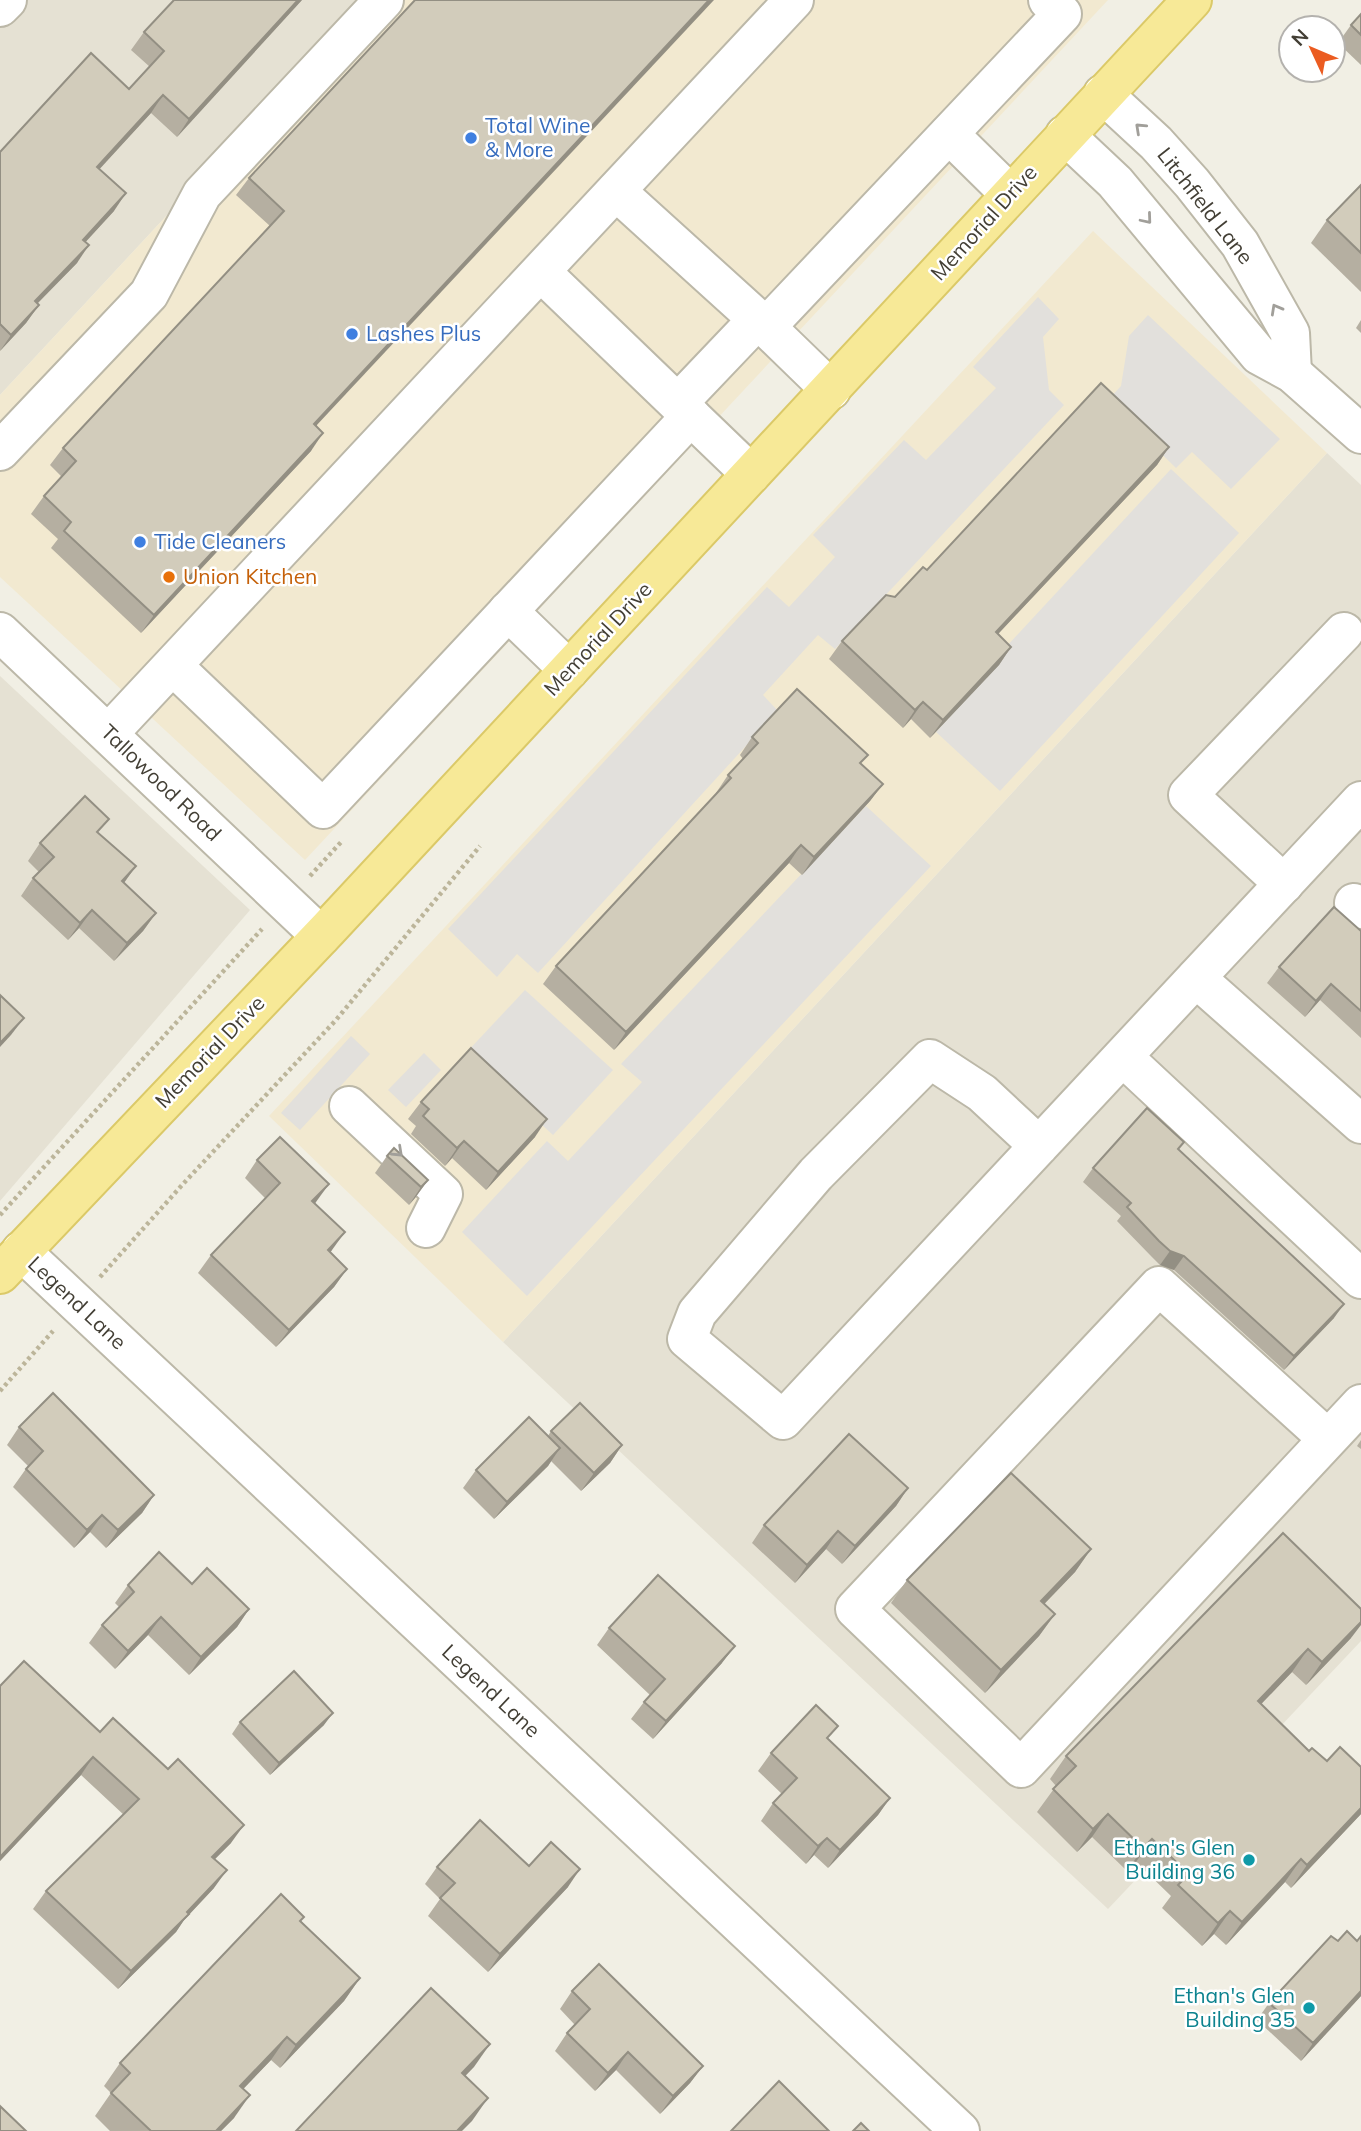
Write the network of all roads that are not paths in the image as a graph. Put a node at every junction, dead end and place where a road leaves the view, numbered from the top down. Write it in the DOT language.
graph roads {
  1 [pos="7,0"];
  2 [pos="384,0"];
  3 [pos="794,0"];
  4 [pos="1048,0"];
  5 [pos="1192,0"];
  6 [pos="0,7"];
  7 [pos="1103,94"];
  8 [pos="949,134"];
  9 [pos="1065,135"];
  10 [pos="616,191"];
  11 [pos="1010,194"];
  12 [pos="541,272"];
  13 [pos="761,324"];
  14 [pos="1292,373"];
  15 [pos="831,390"];
  16 [pos="684,410"];
  17 [pos="1361,434"];
  18 [pos="0,451"];
  19 [pos="751,474"];
  20 [pos="509,611"];
  21 [pos="0,632"];
  22 [pos="1344,632"];
  23 [pos="173,666"];
  24 [pos="569,670"];
  25 [pos="109,733"];
  26 [pos="1361,801"];
  27 [pos="1284,884"];
  28 [pos="320,936"];
  29 [pos="1196,978"];
  30 [pos="1123,1057"];
  31 [pos="349,1106"];
  32 [pos="1361,1124"];
  33 [pos="1040,1146"];
  34 [pos="426,1228"];
  35 [pos="10,1262"];
  36 [pos="1361,1279"];
  37 [pos="1361,1404"];
  38 [pos="1328,1439"];
  39 [pos="960,2131"];
  1 -- 6 [label="street"];
  2 -- 18 [label="street"];
  3 -- 10 [label="street"];
  4 -- 8 [label="street"];
  5 -- 7 [label="main road, Memorial Drive"];
  7 -- 9 [label="main road, Memorial Drive"];
  14 -- 7 [label="street, Litchfield Lane, one-way"];
  8 -- 11 [label="street"];
  8 -- 13 [label="street"];
  9 -- 11 [label="main road, Memorial Drive"];
  9 -- 14 [label="street, one-way"];
  10 -- 12 [label="street"];
  10 -- 13 [label="street"];
  11 -- 15 [label="main road, Memorial Drive"];
  12 -- 16 [label="street"];
  12 -- 23 [label="street"];
  13 -- 15 [label="street"];
  13 -- 16 [label="street"];
  14 -- 17 [label="street"];
  15 -- 19 [label="main road, Memorial Drive"];
  16 -- 19 [label="street"];
  16 -- 20 [label="street"];
  19 -- 24 [label="main road, Memorial Drive"];
  20 -- 23 [label="street"];
  20 -- 24 [label="street"];
  21 -- 25 [label="street, Tallowood Road"];
  22 -- 27 [label="street"];
  23 -- 25 [label="street"];
  24 -- 28 [label="main road, Memorial Drive"];
  25 -- 28 [label="street, Tallowood Road"];
  26 -- 27 [label="street"];
  27 -- 29 [label="street"];
  28 -- 35 [label="main road, Memorial Drive"];
  29 -- 30 [label="street"];
  29 -- 32 [label="street"];
  30 -- 33 [label="street"];
  30 -- 36 [label="street"];
  31 -- 34 [label="street, one-way"];
  33 -- 33 [label="street"];
  35 -- 39 [label="street, Legend Lane"];
  37 -- 38 [label="street"];
  38 -- 38 [label="street"];
}
